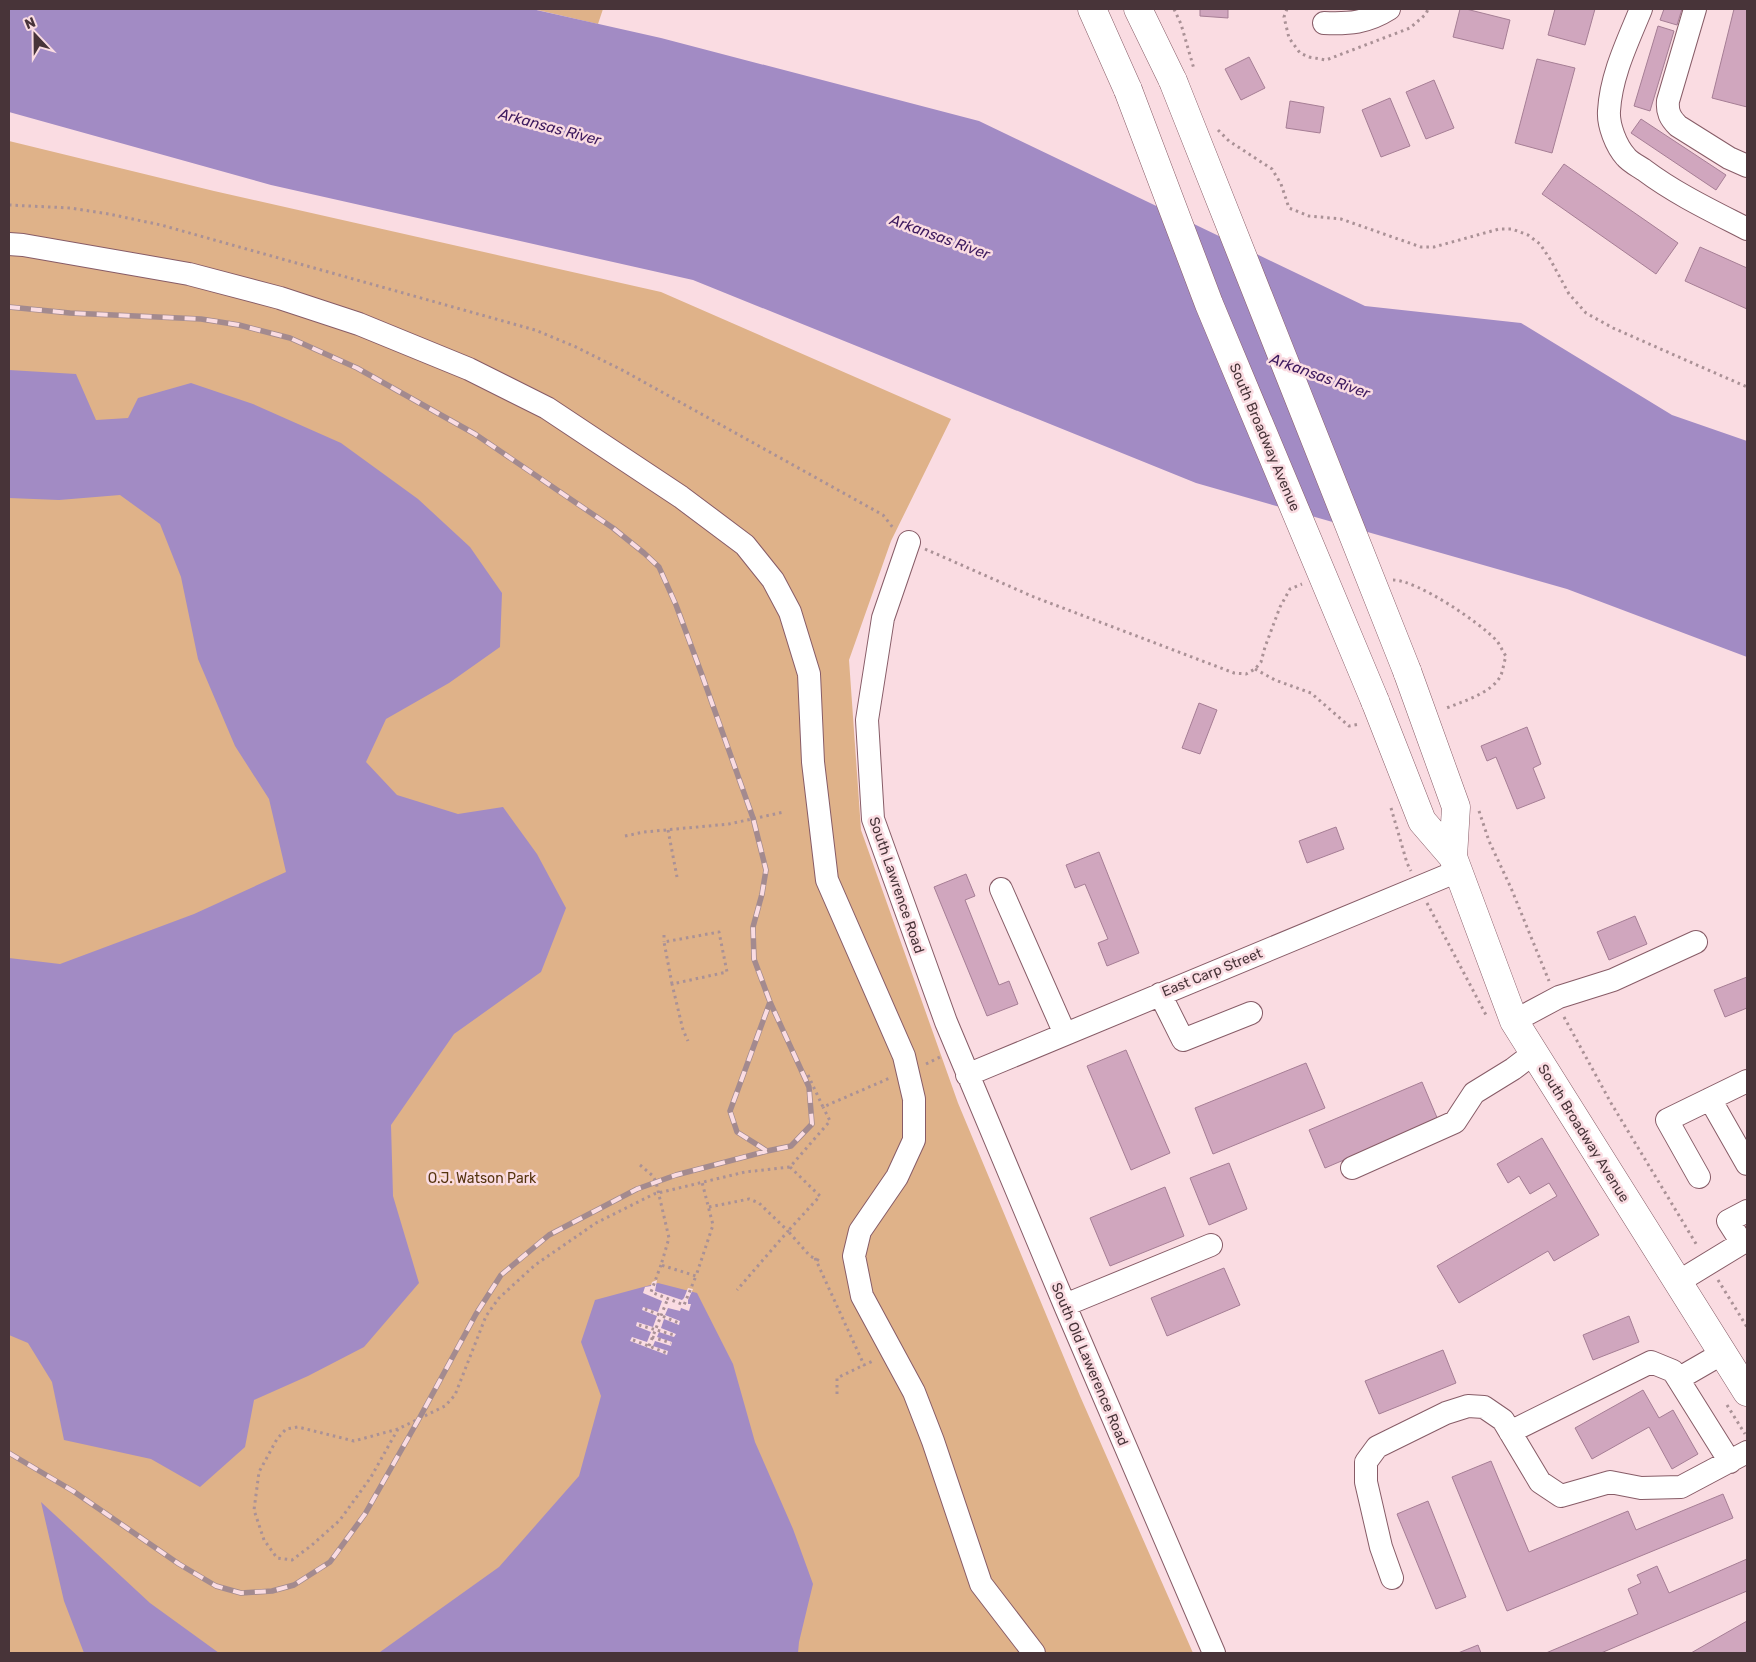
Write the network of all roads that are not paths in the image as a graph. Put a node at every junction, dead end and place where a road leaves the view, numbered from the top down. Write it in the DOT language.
graph roads {
  1 [pos="1092,9"];
  2 [pos="1138,9"];
  3 [pos="1389,9"];
  4 [pos="1641,9"];
  5 [pos="1695,9"];
  6 [pos="1324,23"];
  7 [pos="1747,166"];
  8 [pos="1747,229"];
  9 [pos="9,244"];
  10 [pos="909,542"];
  11 [pos="1455,864"];
  12 [pos="1001,889"];
  13 [pos="1696,942"];
  14 [pos="1160,994"];
  15 [pos="1251,1013"];
  16 [pos="1514,1021"];
  17 [pos="1065,1034"];
  18 [pos="1534,1053"];
  19 [pos="968,1075"];
  20 [pos="1747,1081"];
  21 [pos="1710,1099"];
  22 [pos="1747,1164"];
  23 [pos="1352,1168"];
  24 [pos="1699,1177"];
  25 [pos="1747,1211"];
  26 [pos="1211,1246"];
  27 [pos="1745,1247"];
  28 [pos="1678,1282"];
  29 [pos="1064,1305"];
  30 [pos="1723,1353"];
  31 [pos="1678,1379"];
  32 [pos="1747,1392"];
  33 [pos="1510,1432"];
  34 [pos="1738,1457"];
  35 [pos="1392,1578"];
  36 [pos="1034,1653"];
  37 [pos="1214,1653"];
  1 -- 11 [label="main road, South Broadway Avenue, bridge"];
  2 -- 11 [label="main road, South Broadway Avenue, bridge"];
  3 -- 6 [label="street"];
  4 -- 8 [label="street"];
  5 -- 7 [label="street"];
  9 -- 36 [label="street"];
  10 -- 19 [label="street, South Lawrence Road"];
  11 -- 14 [label="street, East Carp Street"];
  11 -- 16 [label="main road, South Broadway Avenue"];
  12 -- 17 [label="street"];
  13 -- 16 [label="street"];
  14 -- 15 [label="street"];
  14 -- 17 [label="street, East Carp Street"];
  16 -- 18 [label="main road, South Broadway Avenue"];
  17 -- 19 [label="street, East Carp Street"];
  18 -- 23 [label="street"];
  18 -- 28 [label="main road, South Broadway Avenue"];
  19 -- 29 [label="street, South Old Lawerence Road"];
  20 -- 21 [label="street"];
  21 -- 22 [label="street"];
  21 -- 24 [label="street"];
  25 -- 27 [label="street"];
  26 -- 29 [label="street"];
  27 -- 28 [label="street"];
  28 -- 30 [label="main road, South Broadway Avenue"];
  29 -- 37 [label="street, South Old Lawerence Road"];
  30 -- 31 [label="street"];
  30 -- 32 [label="main road, South Broadway Avenue"];
  31 -- 33 [label="street"];
  31 -- 34 [label="street"];
  33 -- 34 [label="street"];
  33 -- 35 [label="street"];
}
